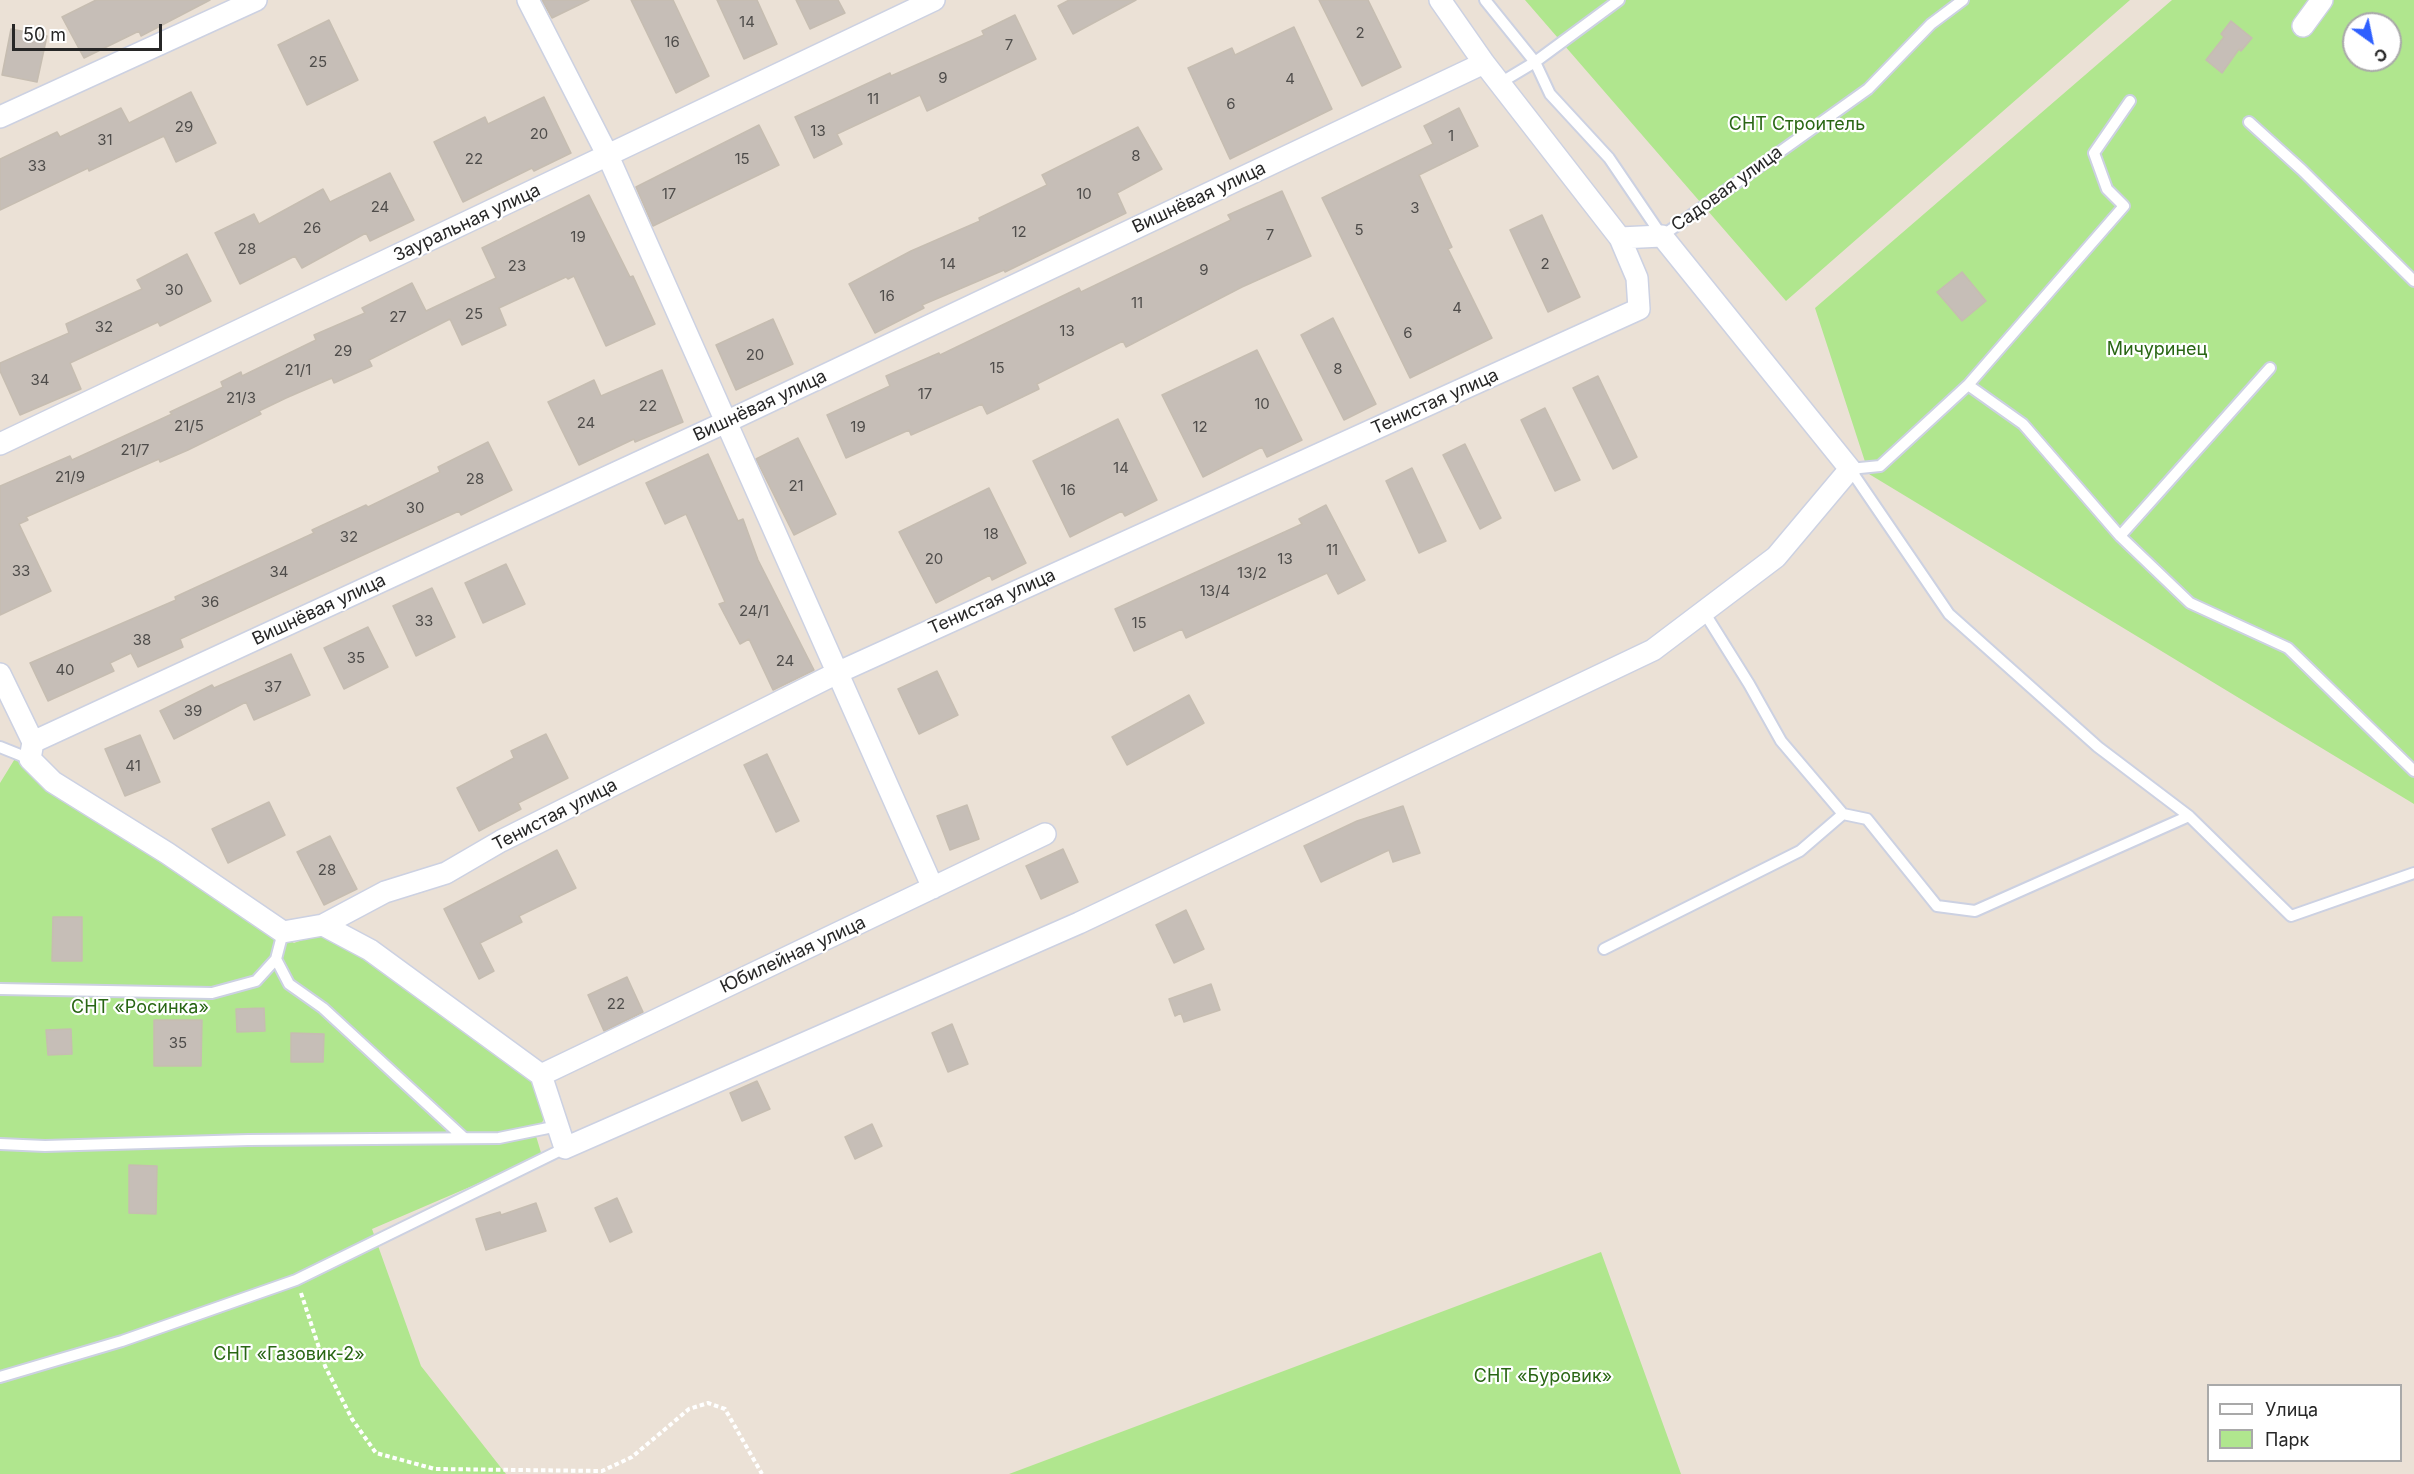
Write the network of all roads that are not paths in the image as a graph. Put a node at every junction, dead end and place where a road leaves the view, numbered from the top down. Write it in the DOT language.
graph roads {
  1 [pos="256,0"];
  2 [pos="528,0"];
  3 [pos="934,0"];
  4 [pos="1440,0"];
  5 [pos="1485,0"];
  6 [pos="1620,0"];
  7 [pos="1963,0"];
  8 [pos="2322,0"];
  9 [pos="2303,26"];
  10 [pos="1535,62"];
  11 [pos="1484,63"];
  12 [pos="1500,83"];
  13 [pos="2130,101"];
  14 [pos="0,117"];
  15 [pos="2249,122"];
  16 [pos="608,156"];
  17 [pos="1662,236"];
  18 [pos="1620,238"];
  19 [pos="2414,281"];
  20 [pos="2270,368"];
  21 [pos="1968,385"];
  22 [pos="726,422"];
  23 [pos="0,444"];
  24 [pos="1850,469"];
  25 [pos="2120,536"];
  26 [pos="1704,612"];
  27 [pos="839,672"];
  28 [pos="0,674"];
  29 [pos="0,747"];
  30 [pos="32,750"];
  31 [pos="2414,771"];
  32 [pos="1843,814"];
  33 [pos="2189,816"];
  34 [pos="1045,834"];
  35 [pos="2414,873"];
  36 [pos="933,888"];
  37 [pos="323,925"];
  38 [pos="283,933"];
  39 [pos="1604,949"];
  40 [pos="276,959"];
  41 [pos="0,989"];
  42 [pos="541,1075"];
  43 [pos="558,1126"];
  44 [pos="464,1137"];
  45 [pos="0,1144"];
  46 [pos="565,1148"];
  47 [pos="0,1377"];
  1 -- 14 [label="street"];
  2 -- 16 [label="street"];
  3 -- 16 [label="street, Зауральная улица"];
  4 -- 11 [label="street"];
  5 -- 10 [label="lane, Садовая улица"];
  6 -- 10 [label="lane"];
  7 -- 17 [label="lane, Садовая улица"];
  8 -- 9 [label="street"];
  10 -- 12 [label="lane"];
  10 -- 17 [label="lane, Садовая улица"];
  11 -- 12 [label="street"];
  11 -- 22 [label="street, Вишнёвая улица"];
  12 -- 18 [label="street"];
  13 -- 21 [label="lane"];
  15 -- 19 [label="lane"];
  16 -- 22 [label="street"];
  16 -- 23 [label="street, Зауральная улица"];
  17 -- 18 [label="street"];
  17 -- 24 [label="street"];
  18 -- 27 [label="street, Тенистая улица"];
  20 -- 25 [label="lane"];
  21 -- 24 [label="lane"];
  21 -- 25 [label="lane"];
  22 -- 27 [label="street"];
  22 -- 30 [label="street, Вишнёвая улица"];
  24 -- 26 [label="street"];
  24 -- 33 [label="lane"];
  25 -- 31 [label="lane"];
  26 -- 32 [label="lane"];
  26 -- 46 [label="street"];
  27 -- 36 [label="street"];
  27 -- 37 [label="street, Тенистая улица"];
  28 -- 30 [label="street"];
  29 -- 30 [label="lane"];
  30 -- 38 [label="street"];
  32 -- 33 [label="lane"];
  32 -- 39 [label="lane"];
  33 -- 35 [label="lane"];
  34 -- 36 [label="street, Юбилейная улица"];
  36 -- 42 [label="street, Юбилейная улица"];
  37 -- 38 [label="street, Тенистая улица"];
  37 -- 42 [label="street"];
  38 -- 40 [label="lane"];
  40 -- 41 [label="lane"];
  40 -- 44 [label="lane"];
  42 -- 43 [label="street"];
  43 -- 44 [label="lane"];
  43 -- 46 [label="street"];
  44 -- 45 [label="lane"];
  46 -- 47 [label="lane"];
}
